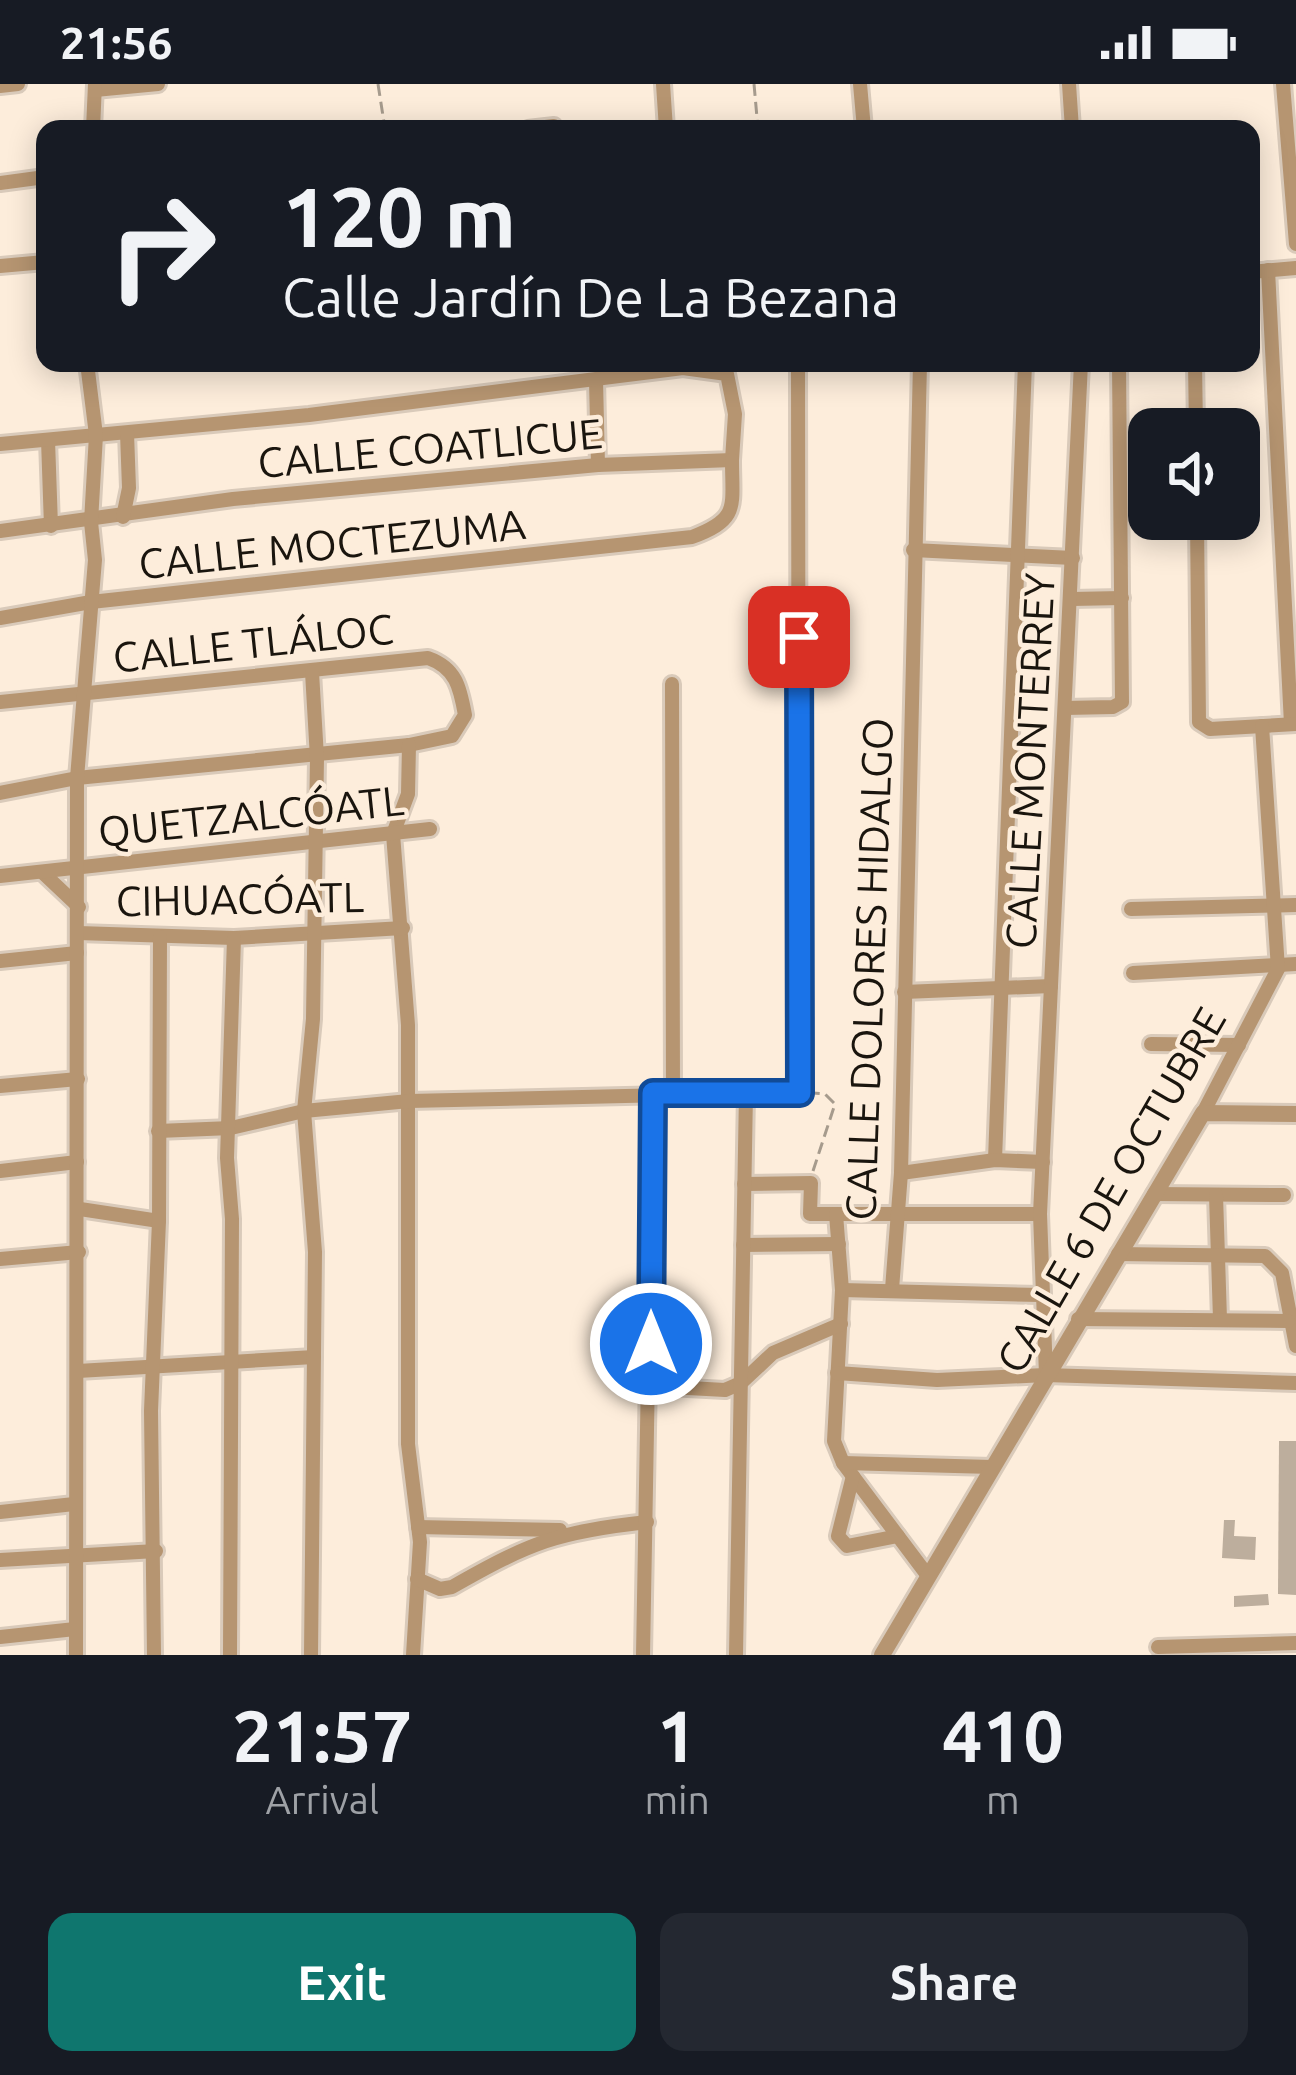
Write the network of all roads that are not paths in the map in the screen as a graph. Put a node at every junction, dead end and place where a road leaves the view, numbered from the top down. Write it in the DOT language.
graph roads {
  1 [pos="18,84"];
  2 [pos="158,84"];
  3 [pos="663,84"];
  4 [pos="860,84"];
  5 [pos="1069,84"];
  6 [pos="1283,84"];
  7 [pos="0,86"];
  8 [pos="95,87"];
  9 [pos="93,120"];
  10 [pos="665,120"];
  11 [pos="863,120"];
  12 [pos="1071,120"];
  13 [pos="36,178"];
  14 [pos="0,183"];
  15 [pos="1296,244"];
  16 [pos="36,263"];
  17 [pos="0,266"];
  18 [pos="1296,268"];
  19 [pos="1268,270"];
  20 [pos="1260,271"];
  21 [pos="88,372"];
  22 [pos="646,372"];
  23 [pos="716,372"];
  24 [pos="798,372"];
  25 [pos="920,372"];
  26 [pos="1025,372"];
  27 [pos="1081,372"];
  28 [pos="1119,372"];
  29 [pos="1195,372"];
  30 [pos="596,380"];
  31 [pos="1196,408"];
  32 [pos="127,433"];
  33 [pos="96,435"];
  34 [pos="48,440"];
  35 [pos="0,445"];
  36 [pos="732,460"];
  37 [pos="598,465"];
  38 [pos="129,488"];
  39 [pos="50,500"];
  40 [pos="145,513"];
  41 [pos="123,517"];
  42 [pos="83,523"];
  43 [pos="51,526"];
  44 [pos="0,531"];
  45 [pos="1198,540"];
  46 [pos="913,550"];
  47 [pos="1017,554"];
  48 [pos="1073,558"];
  49 [pos="1122,598"];
  50 [pos="1072,599"];
  51 [pos="91,602"];
  52 [pos="0,618"];
  53 [pos="312,672"];
  54 [pos="672,684"];
  55 [pos="82,693"];
  56 [pos="0,702"];
  57 [pos="1065,708"];
  58 [pos="1293,724"];
  59 [pos="1262,726"];
  60 [pos="409,745"];
  61 [pos="317,758"];
  62 [pos="77,778"];
  63 [pos="0,793"];
  64 [pos="430,829"];
  65 [pos="393,834"];
  66 [pos="314,842"];
  67 [pos="80,868"];
  68 [pos="41,872"];
  69 [pos="0,876"];
  70 [pos="1274,904"];
  71 [pos="1296,905"];
  72 [pos="79,907"];
  73 [pos="1131,909"];
  74 [pos="403,928"];
  75 [pos="78,933"];
  76 [pos="311,936"];
  77 [pos="160,937"];
  78 [pos="234,938"];
  79 [pos="77,952"];
  80 [pos="0,961"];
  81 [pos="1296,964"];
  82 [pos="1278,969"];
  83 [pos="1132,973"];
  84 [pos="1002,986"];
  85 [pos="1051,986"];
  86 [pos="904,992"];
  87 [pos="1150,1044"];
  88 [pos="1238,1046"];
  89 [pos="78,1078"];
  90 [pos="0,1086"];
  91 [pos="653,1093"];
  92 [pos="673,1094"];
  93 [pos="746,1094"];
  94 [pos="409,1100"];
  95 [pos="304,1112"];
  96 [pos="1203,1113"];
  97 [pos="1296,1114"];
  98 [pos="231,1128"];
  99 [pos="158,1131"];
  100 [pos="995,1160"];
  101 [pos="77,1162"];
  102 [pos="1043,1162"];
  103 [pos="0,1171"];
  104 [pos="901,1173"];
  105 [pos="745,1184"];
  106 [pos="1154,1194"];
  107 [pos="1216,1195"];
  108 [pos="1284,1196"];
  109 [pos="80,1209"];
  110 [pos="896,1211"];
  111 [pos="810,1214"];
  112 [pos="836,1214"];
  113 [pos="1040,1214"];
  114 [pos="159,1221"];
  115 [pos="839,1244"];
  116 [pos="743,1245"];
  117 [pos="808,1245"];
  118 [pos="79,1252"];
  119 [pos="1118,1253"];
  120 [pos="1218,1254"];
  121 [pos="0,1259"];
  122 [pos="892,1289"];
  123 [pos="842,1290"];
  124 [pos="1040,1295"];
  125 [pos="1078,1319"];
  126 [pos="1220,1319"];
  127 [pos="1288,1322"];
  128 [pos="841,1324"];
  129 [pos="1296,1346"];
  130 [pos="314,1357"];
  131 [pos="232,1362"];
  132 [pos="153,1366"];
  133 [pos="77,1371"];
  134 [pos="837,1373"];
  135 [pos="1046,1375"];
  136 [pos="741,1383"];
  137 [pos="1296,1383"];
  138 [pos="651,1386"];
  139 [pos="992,1467"];
  140 [pos="848,1469"];
  141 [pos="74,1504"];
  142 [pos="0,1512"];
  143 [pos="647,1522"];
  144 [pos="418,1527"];
  145 [pos="898,1536"];
  146 [pos="526,1537"];
  147 [pos="156,1551"];
  148 [pos="76,1552"];
  149 [pos="0,1560"];
  150 [pos="928,1576"];
  151 [pos="417,1579"];
  152 [pos="75,1629"];
  153 [pos="0,1637"];
  154 [pos="1296,1643"];
  155 [pos="1159,1646"];
  156 [pos="76,1655"];
  157 [pos="154,1655"];
  158 [pos="230,1655"];
  159 [pos="311,1655"];
  160 [pos="412,1655"];
  161 [pos="644,1655"];
  162 [pos="736,1655"];
  163 [pos="882,1655"];
  1 -- 7 [label="street"];
  2 -- 8 [label="street"];
  3 -- 10 [label="street"];
  4 -- 11 [label="street"];
  5 -- 12 [label="street"];
  6 -- 15 [label="street"];
  8 -- 9 [label="street"];
  13 -- 14 [label="street"];
  16 -- 17 [label="street"];
  18 -- 19 [label="street"];
  19 -- 20 [label="street"];
  19 -- 58 [label="street"];
  21 -- 33 [label="street"];
  22 -- 30 [label="street"];
  23 -- 36 [label="street"];
  24 -- 93 [label="street"];
  25 -- 46 [label="street, CALLE DOLORES HIDALGO"];
  26 -- 47 [label="street"];
  27 -- 48 [label="street, CALLE MONTERREY"];
  28 -- 49 [label="street"];
  29 -- 31 [label="street"];
  30 -- 32 [label="street"];
  30 -- 37 [label="street"];
  32 -- 33 [label="street"];
  32 -- 38 [label="street"];
  33 -- 34 [label="street"];
  33 -- 42 [label="street"];
  34 -- 35 [label="street"];
  34 -- 39 [label="street"];
  36 -- 37 [label="street, CALLE COATLICUE"];
  36 -- 51 [label="street, CALLE MOCTEZUMA"];
  37 -- 40 [label="street, CALLE COATLICUE"];
  38 -- 40 [label="street"];
  38 -- 41 [label="street"];
  39 -- 42 [label="street"];
  39 -- 43 [label="street"];
  40 -- 41 [label="street, CALLE COATLICUE"];
  41 -- 42 [label="street, CALLE COATLICUE"];
  42 -- 43 [label="street, CALLE COATLICUE"];
  42 -- 51 [label="street"];
  43 -- 44 [label="street, CALLE COATLICUE"];
  45 -- 59 [label="street"];
  46 -- 47 [label="street"];
  46 -- 86 [label="street, CALLE DOLORES HIDALGO"];
  47 -- 48 [label="street"];
  47 -- 84 [label="street"];
  48 -- 50 [label="street, CALLE MONTERREY"];
  49 -- 50 [label="street"];
  49 -- 57 [label="street"];
  50 -- 57 [label="street, CALLE MONTERREY"];
  51 -- 52 [label="street, CALLE MOCTEZUMA"];
  51 -- 55 [label="street"];
  53 -- 55 [label="street, CALLE TLÁLOC"];
  53 -- 60 [label="street, CALLE TLÁLOC"];
  53 -- 61 [label="street"];
  54 -- 92 [label="street"];
  55 -- 56 [label="street, CALLE TLÁLOC"];
  55 -- 62 [label="street"];
  57 -- 85 [label="street, CALLE MONTERREY"];
  58 -- 59 [label="street"];
  59 -- 70 [label="street"];
  60 -- 61 [label="street"];
  60 -- 65 [label="street"];
  61 -- 62 [label="street"];
  61 -- 66 [label="street"];
  62 -- 63 [label="street"];
  62 -- 67 [label="street"];
  64 -- 65 [label="street, QUETZALCÓATL"];
  65 -- 66 [label="street, QUETZALCÓATL"];
  65 -- 74 [label="street"];
  66 -- 67 [label="street, QUETZALCÓATL"];
  66 -- 76 [label="street"];
  67 -- 68 [label="street, QUETZALCÓATL"];
  67 -- 72 [label="street"];
  68 -- 69 [label="street, QUETZALCÓATL"];
  68 -- 72 [label="street"];
  70 -- 71 [label="street"];
  70 -- 73 [label="street"];
  70 -- 82 [label="street"];
  72 -- 75 [label="street"];
  74 -- 76 [label="street, CIHUACÓATL"];
  74 -- 94 [label="street"];
  75 -- 77 [label="street, CIHUACÓATL"];
  75 -- 79 [label="street"];
  76 -- 78 [label="street, CIHUACÓATL"];
  76 -- 95 [label="street"];
  77 -- 78 [label="street, CIHUACÓATL"];
  77 -- 99 [label="street"];
  78 -- 98 [label="street"];
  79 -- 80 [label="street"];
  79 -- 89 [label="street"];
  81 -- 82 [label="street"];
  82 -- 83 [label="street"];
  82 -- 88 [label="street, CALLE 6 DE OCTUBRE"];
  84 -- 85 [label="street"];
  84 -- 86 [label="street"];
  84 -- 100 [label="street"];
  85 -- 102 [label="street, CALLE MONTERREY"];
  86 -- 104 [label="street, CALLE DOLORES HIDALGO"];
  87 -- 88 [label="street"];
  88 -- 96 [label="street, CALLE 6 DE OCTUBRE"];
  89 -- 90 [label="street"];
  89 -- 101 [label="street"];
  91 -- 92 [label="street"];
  91 -- 94 [label="street"];
  91 -- 138 [label="street"];
  92 -- 93 [label="street"];
  93 -- 105 [label="street"];
  94 -- 95 [label="street"];
  94 -- 144 [label="street"];
  95 -- 98 [label="street"];
  95 -- 130 [label="street"];
  96 -- 97 [label="street"];
  96 -- 106 [label="street, CALLE 6 DE OCTUBRE"];
  98 -- 99 [label="street"];
  98 -- 131 [label="street"];
  99 -- 114 [label="street"];
  100 -- 102 [label="street"];
  100 -- 104 [label="street"];
  101 -- 103 [label="street"];
  101 -- 109 [label="street"];
  102 -- 113 [label="street, CALLE MONTERREY"];
  104 -- 110 [label="street, CALLE DOLORES HIDALGO"];
  105 -- 111 [label="street"];
  105 -- 116 [label="street"];
  106 -- 107 [label="street"];
  106 -- 119 [label="street, CALLE 6 DE OCTUBRE"];
  107 -- 108 [label="street"];
  107 -- 120 [label="street"];
  109 -- 114 [label="street"];
  109 -- 118 [label="street"];
  110 -- 112 [label="street"];
  110 -- 113 [label="street"];
  110 -- 122 [label="street, CALLE DOLORES HIDALGO"];
  111 -- 112 [label="street"];
  111 -- 117 [label="street"];
  112 -- 115 [label="street"];
  113 -- 124 [label="street, CALLE MONTERREY"];
  114 -- 132 [label="street"];
  115 -- 117 [label="street"];
  115 -- 123 [label="street"];
  116 -- 117 [label="street"];
  116 -- 136 [label="street"];
  118 -- 121 [label="street"];
  118 -- 133 [label="street"];
  119 -- 120 [label="street"];
  119 -- 125 [label="street, CALLE 6 DE OCTUBRE"];
  120 -- 126 [label="street"];
  120 -- 127 [label="street"];
  122 -- 123 [label="street"];
  122 -- 124 [label="street"];
  123 -- 128 [label="street"];
  124 -- 135 [label="street, CALLE MONTERREY"];
  125 -- 126 [label="street"];
  125 -- 135 [label="street, CALLE 6 DE OCTUBRE"];
  126 -- 127 [label="street"];
  127 -- 129 [label="street"];
  128 -- 134 [label="street"];
  128 -- 136 [label="street"];
  130 -- 131 [label="street"];
  130 -- 159 [label="street"];
  131 -- 132 [label="street"];
  131 -- 158 [label="street"];
  132 -- 133 [label="street"];
  132 -- 147 [label="street"];
  133 -- 141 [label="street"];
  134 -- 135 [label="street"];
  134 -- 140 [label="street"];
  135 -- 137 [label="street"];
  135 -- 139 [label="street, CALLE 6 DE OCTUBRE"];
  136 -- 138 [label="street"];
  136 -- 162 [label="street"];
  138 -- 143 [label="street"];
  139 -- 140 [label="street"];
  139 -- 150 [label="street, CALLE 6 DE OCTUBRE"];
  140 -- 145 [label="street"];
  140 -- 145 [label="street"];
  141 -- 142 [label="street"];
  141 -- 148 [label="street"];
  143 -- 146 [label="street"];
  143 -- 161 [label="street"];
  144 -- 146 [label="street"];
  144 -- 151 [label="street"];
  145 -- 150 [label="street"];
  146 -- 151 [label="street"];
  147 -- 148 [label="street"];
  147 -- 157 [label="street"];
  148 -- 149 [label="street"];
  148 -- 152 [label="street"];
  150 -- 163 [label="street, CALLE 6 DE OCTUBRE"];
  151 -- 160 [label="street"];
  152 -- 153 [label="street"];
  152 -- 156 [label="street"];
  154 -- 155 [label="street"];
}
